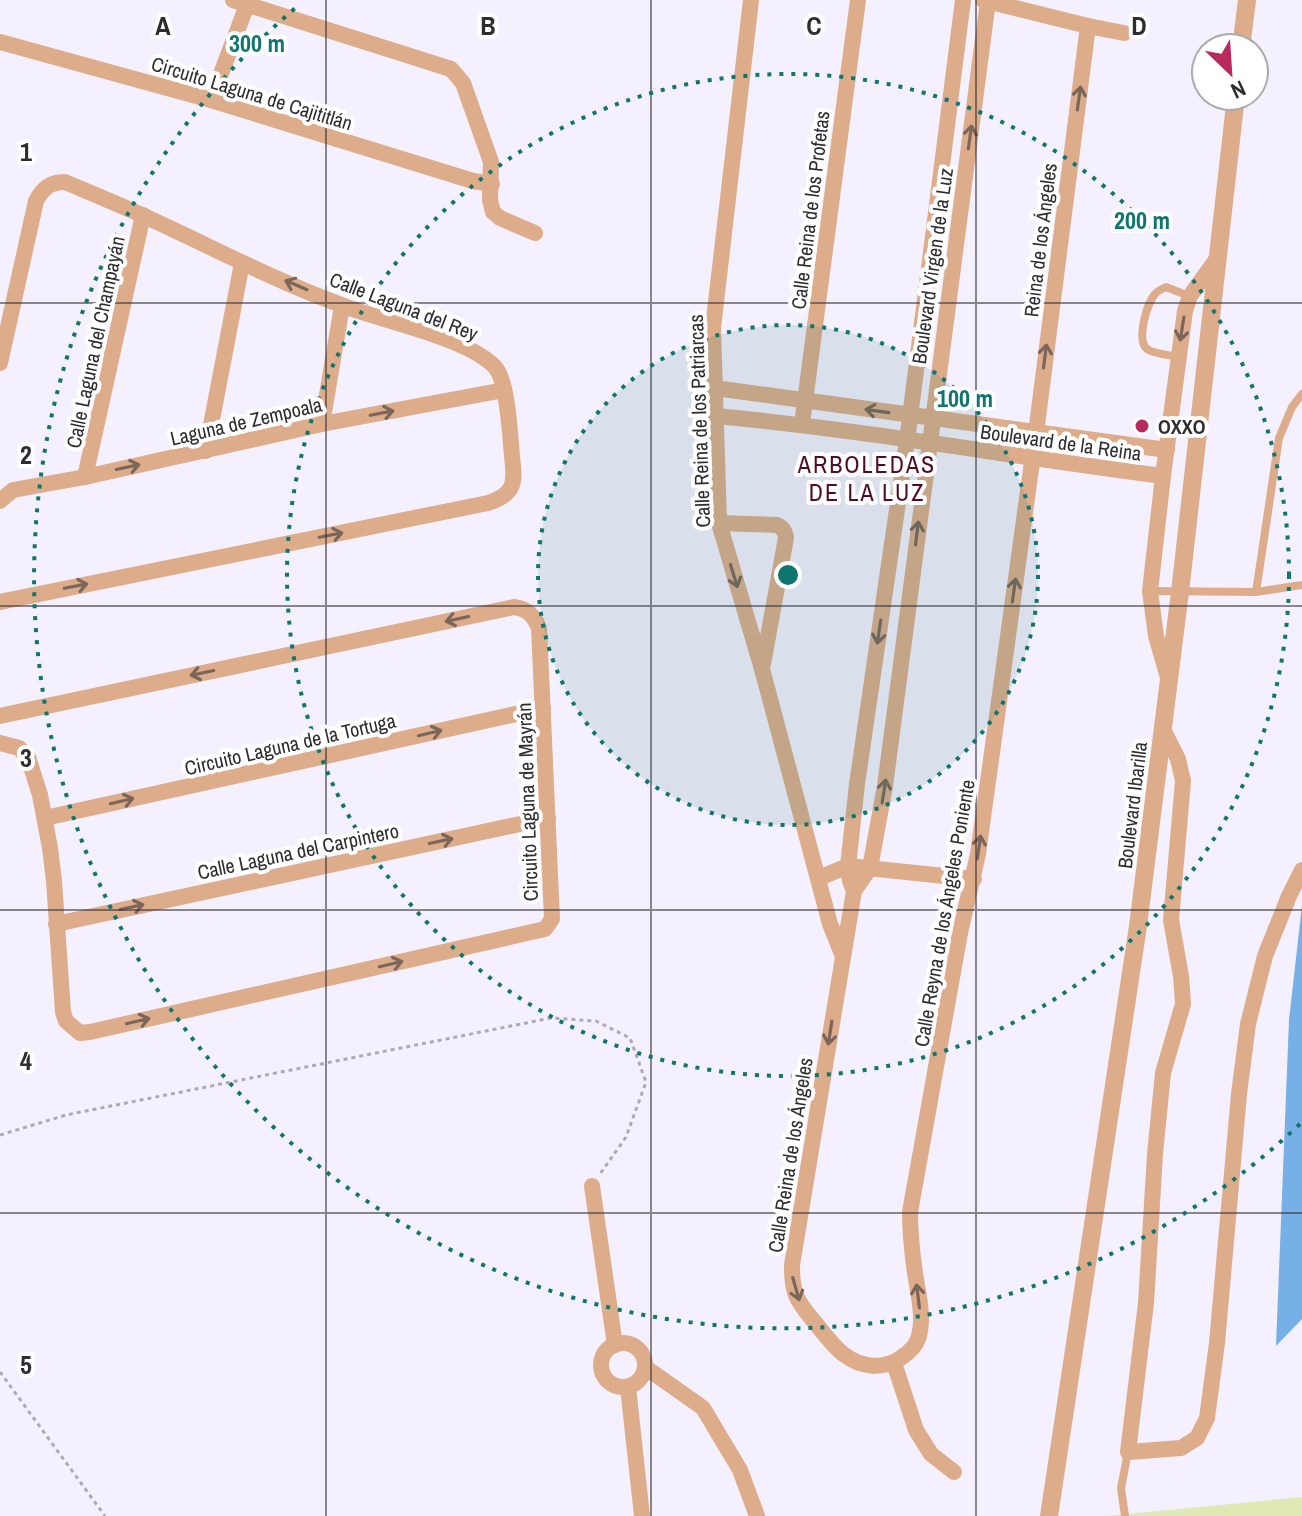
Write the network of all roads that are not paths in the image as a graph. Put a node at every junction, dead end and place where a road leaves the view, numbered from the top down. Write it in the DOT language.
graph roads {
  1 [pos="751,0"];
  2 [pos="858,0"];
  3 [pos="963,0"];
  4 [pos="1247,0"];
  5 [pos="985,1"];
  6 [pos="240,2"];
  7 [pos="1088,26"];
  8 [pos="1243,32"];
  9 [pos="1124,33"];
  10 [pos="0,42"];
  11 [pos="211,100"];
  12 [pos="1234,112"];
  13 [pos="492,184"];
  14 [pos="143,215"];
  15 [pos="535,233"];
  16 [pos="1216,260"];
  17 [pos="242,263"];
  18 [pos="1190,296"];
  19 [pos="342,306"];
  20 [pos="1178,357"];
  21 [pos="0,363"];
  22 [pos="715,388"];
  23 [pos="504,390"];
  24 [pos="1302,394"];
  25 [pos="805,401"];
  26 [pos="910,415"];
  27 [pos="716,416"];
  28 [pos="932,418"];
  29 [pos="322,424"];
  30 [pos="802,424"];
  31 [pos="1036,433"];
  32 [pos="907,441"];
  33 [pos="929,444"];
  34 [pos="1167,450"];
  35 [pos="206,451"];
  36 [pos="1032,459"];
  37 [pos="1163,476"];
  38 [pos="85,477"];
  39 [pos="0,501"];
  40 [pos="719,523"];
  41 [pos="1302,585"];
  42 [pos="1150,591"];
  43 [pos="1180,592"];
  44 [pos="1256,592"];
  45 [pos="0,602"];
  46 [pos="762,669"];
  47 [pos="1170,684"];
  48 [pos="543,708"];
  49 [pos="0,716"];
  50 [pos="1164,731"];
  51 [pos="0,743"];
  52 [pos="45,818"];
  53 [pos="548,818"];
  54 [pos="848,866"];
  55 [pos="870,868"];
  56 [pos="1302,870"];
  57 [pos="819,878"];
  58 [pos="974,879"];
  59 [pos="854,891"];
  60 [pos="56,924"];
  61 [pos="843,956"];
  62 [pos="592,1186"];
  63 [pos="615,1345"];
  64 [pos="894,1363"];
  65 [pos="645,1367"];
  66 [pos="628,1387"];
  67 [pos="1128,1452"];
  68 [pos="954,1472"];
  69 [pos="642,1516"];
  70 [pos="757,1516"];
  71 [pos="1049,1516"];
  72 [pos="1125,1516"];
  1 -- 22 [label="street, Calle Reina de los Patriarcas"];
  2 -- 25 [label="street, Calle Reina de los Profetas"];
  3 -- 26 [label="street, Boulevard Virgen de la Luz"];
  4 -- 8 [label="street"];
  5 -- 7 [label="street"];
  28 -- 5 [label="street, Boulevard Virgen de la Luz, one-way"];
  6 -- 11 [label="street"];
  6 -- 13 [label="street"];
  7 -- 9 [label="street"];
  31 -- 7 [label="street, Reina de los Ángeles, one-way"];
  10 -- 11 [label="street, Circuito Laguna de Cajititlán"];
  11 -- 13 [label="street, Circuito Laguna de Cajititlán"];
  12 -- 16 [label="street, Boulevard Ibarilla"];
  13 -- 15 [label="street"];
  14 -- 17 [label="street, Calle Laguna del Rey"];
  14 -- 21 [label="street, Calle Laguna del Rey"];
  14 -- 38 [label="street, Calle Laguna del Champayán"];
  16 -- 18 [label="street"];
  16 -- 43 [label="street, Boulevard Ibarilla"];
  19 -- 17 [label="street, Calle Laguna del Rey, one-way"];
  17 -- 35 [label="street"];
  18 -- 20 [label="street, one-way"];
  18 -- 20 [label="lane"];
  19 -- 23 [label="street, Calle Laguna del Rey"];
  19 -- 29 [label="street"];
  20 -- 34 [label="street"];
  22 -- 25 [label="street, Boulevard de la Reina"];
  22 -- 27 [label="street, Calle Reina de los Patriarcas"];
  29 -- 23 [label="street, Laguna de Zempoala, one-way"];
  45 -- 23 [label="street, Calle Laguna del Rey, one-way"];
  24 -- 44 [label="lane"];
  26 -- 25 [label="street, Boulevard de la Reina, one-way"];
  25 -- 30 [label="street, Calle Reina de los Profetas"];
  26 -- 28 [label="street, Boulevard de la Reina"];
  26 -- 32 [label="street, Boulevard Virgen de la Luz"];
  27 -- 30 [label="street, Boulevard de la Reina"];
  27 -- 40 [label="street, Calle Reina de los Patriarcas"];
  28 -- 31 [label="street, Boulevard de la Reina"];
  28 -- 33 [label="street, Boulevard Virgen de la Luz"];
  29 -- 35 [label="street, Laguna de Zempoala"];
  30 -- 32 [label="street, Boulevard de la Reina"];
  31 -- 34 [label="street, Boulevard de la Reina"];
  31 -- 36 [label="street, Reina de los Ángeles"];
  32 -- 33 [label="street, Boulevard de la Reina"];
  32 -- 54 [label="street, Boulevard Virgen de la Luz, one-way"];
  33 -- 36 [label="street, Boulevard de la Reina"];
  55 -- 33 [label="street, Boulevard Virgen de la Luz, one-way"];
  34 -- 37 [label="street"];
  38 -- 35 [label="street, Laguna de Zempoala, one-way"];
  36 -- 37 [label="street, Boulevard de la Reina"];
  58 -- 36 [label="street, Calle Reyna de los Ángeles Poniente, one-way"];
  37 -- 42 [label="street"];
  38 -- 39 [label="street, Laguna de Zempoala"];
  40 -- 46 [label="street, Calle Reina de los Patriarcas, one-way"];
  40 -- 46 [label="street"];
  41 -- 44 [label="lane"];
  42 -- 43 [label="lane"];
  42 -- 47 [label="street"];
  43 -- 44 [label="lane"];
  43 -- 47 [label="street, Boulevard Ibarilla"];
  46 -- 57 [label="street, Calle Reina de los Patriarcas"];
  47 -- 50 [label="street, Boulevard Ibarilla"];
  48 -- 49 [label="street, Circuito Laguna de Mayrán, one-way"];
  52 -- 48 [label="street, Circuito Laguna de la Tortuga, one-way"];
  48 -- 53 [label="street, Circuito Laguna de Mayrán"];
  50 -- 67 [label="street"];
  50 -- 71 [label="street, Boulevard Ibarilla"];
  51 -- 52 [label="street, Circuito Laguna de Mayrán"];
  52 -- 60 [label="street, Circuito Laguna de Mayrán"];
  60 -- 53 [label="street, Calle Laguna del Carpintero, one-way"];
  60 -- 53 [label="street, Circuito Laguna de Mayrán, one-way"];
  54 -- 55 [label="street"];
  54 -- 57 [label="street"];
  54 -- 59 [label="street, Calle Reina de los Ángeles"];
  55 -- 58 [label="street"];
  55 -- 59 [label="street, Calle Reina de los Ángeles"];
  56 -- 67 [label="street"];
  57 -- 61 [label="street"];
  64 -- 58 [label="street, Calle Reyna de los Ángeles Poniente, one-way"];
  59 -- 61 [label="street, Calle Reina de los Ángeles"];
  61 -- 64 [label="street, Calle Reina de los Ángeles, one-way"];
  62 -- 63 [label="street"];
  63 -- 65 [label="street"];
  63 -- 66 [label="street"];
  64 -- 68 [label="street"];
  65 -- 66 [label="street"];
  65 -- 70 [label="street"];
  66 -- 69 [label="street"];
  67 -- 72 [label="lane"];
}
